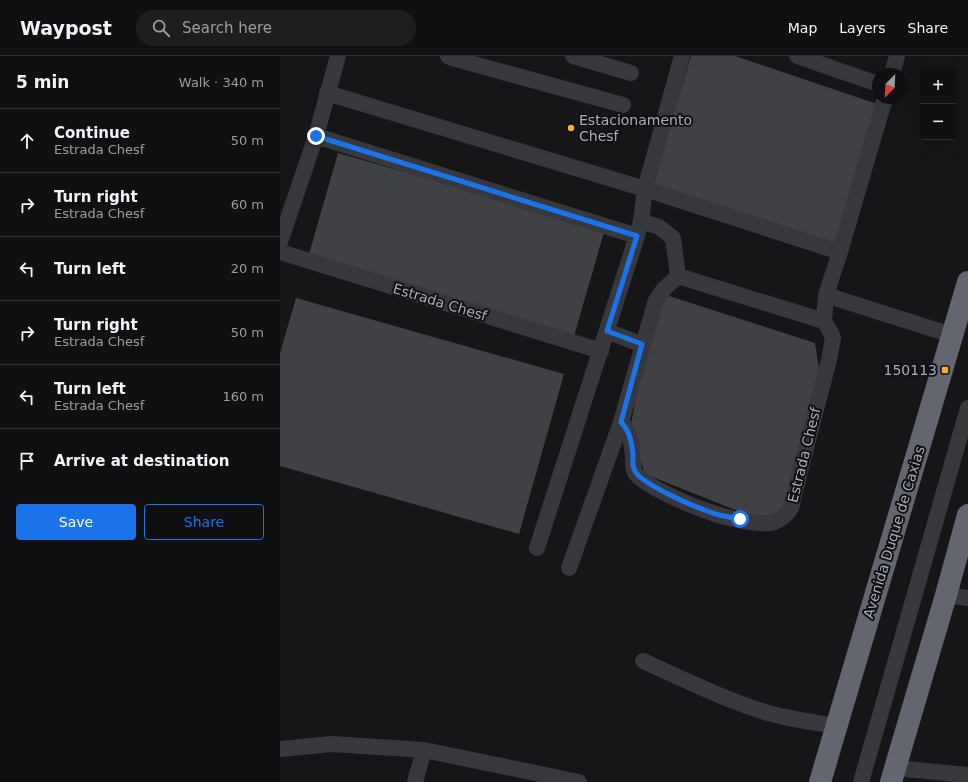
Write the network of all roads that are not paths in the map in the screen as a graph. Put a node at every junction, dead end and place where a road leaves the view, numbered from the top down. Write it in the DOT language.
graph roads {
  1 [pos="338,56"];
  2 [pos="448,56"];
  3 [pos="573,56"];
  4 [pos="682,56"];
  5 [pos="797,56"];
  6 [pos="897,56"];
  7 [pos="894,68"];
  8 [pos="631,72"];
  9 [pos="872,82"];
  10 [pos="327,93"];
  11 [pos="623,104"];
  12 [pos="884,104"];
  13 [pos="316,136"];
  14 [pos="645,189"];
  15 [pos="639,228"];
  16 [pos="280,242"];
  17 [pos="280,252"];
  18 [pos="840,252"];
  19 [pos="678,276"];
  20 [pos="968,282"];
  21 [pos="826,295"];
  22 [pos="824,321"];
  23 [pos="607,331"];
  24 [pos="952,335"];
  25 [pos="642,344"];
  26 [pos="601,351"];
  27 [pos="968,408"];
  28 [pos="621,422"];
  29 [pos="968,515"];
  30 [pos="537,548"];
  31 [pos="569,568"];
  32 [pos="946,595"];
  33 [pos="968,598"];
  34 [pos="643,661"];
  35 [pos="836,726"];
  36 [pos="280,749"];
  37 [pos="424,750"];
  38 [pos="893,775"];
  39 [pos="968,775"];
  40 [pos="415,782"];
  41 [pos="579,782"];
  42 [pos="820,782"];
  43 [pos="861,782"];
  1 -- 10 [label="street"];
  2 -- 11 [label="street"];
  3 -- 8 [label="street"];
  4 -- 14 [label="street"];
  5 -- 9 [label="street"];
  6 -- 7 [label="street"];
  10 -- 13 [label="street"];
  10 -- 14 [label="street"];
  12 -- 18 [label="street"];
  13 -- 15 [label="street"];
  13 -- 16 [label="street"];
  14 -- 15 [label="street"];
  14 -- 18 [label="street"];
  15 -- 19 [label="street"];
  15 -- 23 [label="street"];
  17 -- 26 [label="street, Estrada Chesf"];
  18 -- 21 [label="street"];
  19 -- 22 [label="street"];
  19 -- 25 [label="street"];
  20 -- 24 [label="highway, Avenida Duque de Caxias"];
  21 -- 22 [label="street"];
  21 -- 24 [label="street"];
  22 -- 28 [label="street, Estrada Chesf"];
  23 -- 25 [label="street"];
  23 -- 26 [label="street"];
  24 -- 35 [label="highway, Avenida Duque de Caxias"];
  25 -- 28 [label="street"];
  26 -- 30 [label="street"];
  27 -- 43 [label="street"];
  28 -- 31 [label="street"];
  29 -- 32 [label="highway"];
  32 -- 33 [label="street"];
  32 -- 38 [label="highway"];
  34 -- 35 [label="street"];
  35 -- 42 [label="highway, Avenida Duque de Caxias"];
  36 -- 37 [label="street"];
  37 -- 40 [label="street"];
  37 -- 41 [label="street"];
  38 -- 39 [label="street"];
}
